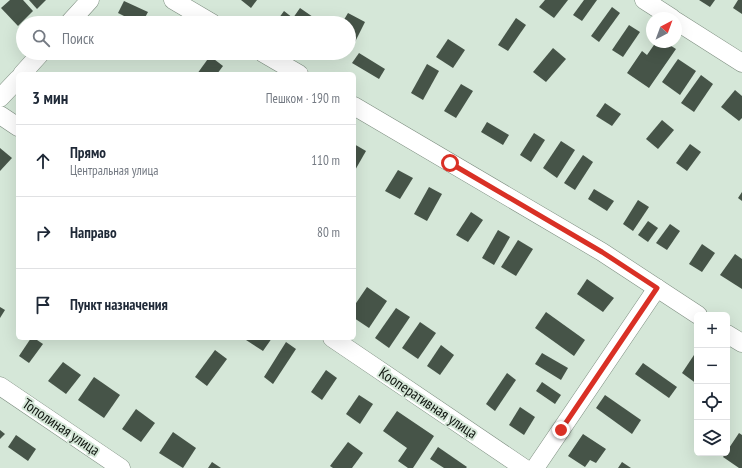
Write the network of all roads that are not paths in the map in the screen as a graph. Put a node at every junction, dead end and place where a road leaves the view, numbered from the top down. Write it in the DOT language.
graph roads {
  1 [pos="90,0"];
  2 [pos="173,0"];
  3 [pos="644,0"];
  4 [pos="663,12"];
  5 [pos="75,16"];
  6 [pos="200,16"];
  7 [pos="682,25"];
  8 [pos="35,60"];
  9 [pos="275,60"];
  10 [pos="742,63"];
  11 [pos="24,72"];
  12 [pos="296,72"];
  13 [pos="16,81"];
  14 [pos="0,98"];
  15 [pos="356,107"];
  16 [pos="0,115"];
  17 [pos="16,126"];
  18 [pos="657,288"];
  19 [pos="694,312"];
  20 [pos="730,336"];
  21 [pos="335,340"];
  22 [pos="742,343"];
  23 [pos="0,386"];
  24 [pos="121,468"];
  25 [pos="524,468"];
  26 [pos="535,468"];
  1 -- 5 [label="street"];
  2 -- 6 [label="street"];
  3 -- 4 [label="street"];
  7 -- 10 [label="street"];
  8 -- 11 [label="street"];
  9 -- 12 [label="street"];
  13 -- 14 [label="street"];
  15 -- 18 [label="street"];
  16 -- 17 [label="street"];
  18 -- 19 [label="street"];
  18 -- 26 [label="street"];
  20 -- 22 [label="street"];
  21 -- 25 [label="street, Кооперативная улица"];
  23 -- 24 [label="street, Тополиная улица"];
}
